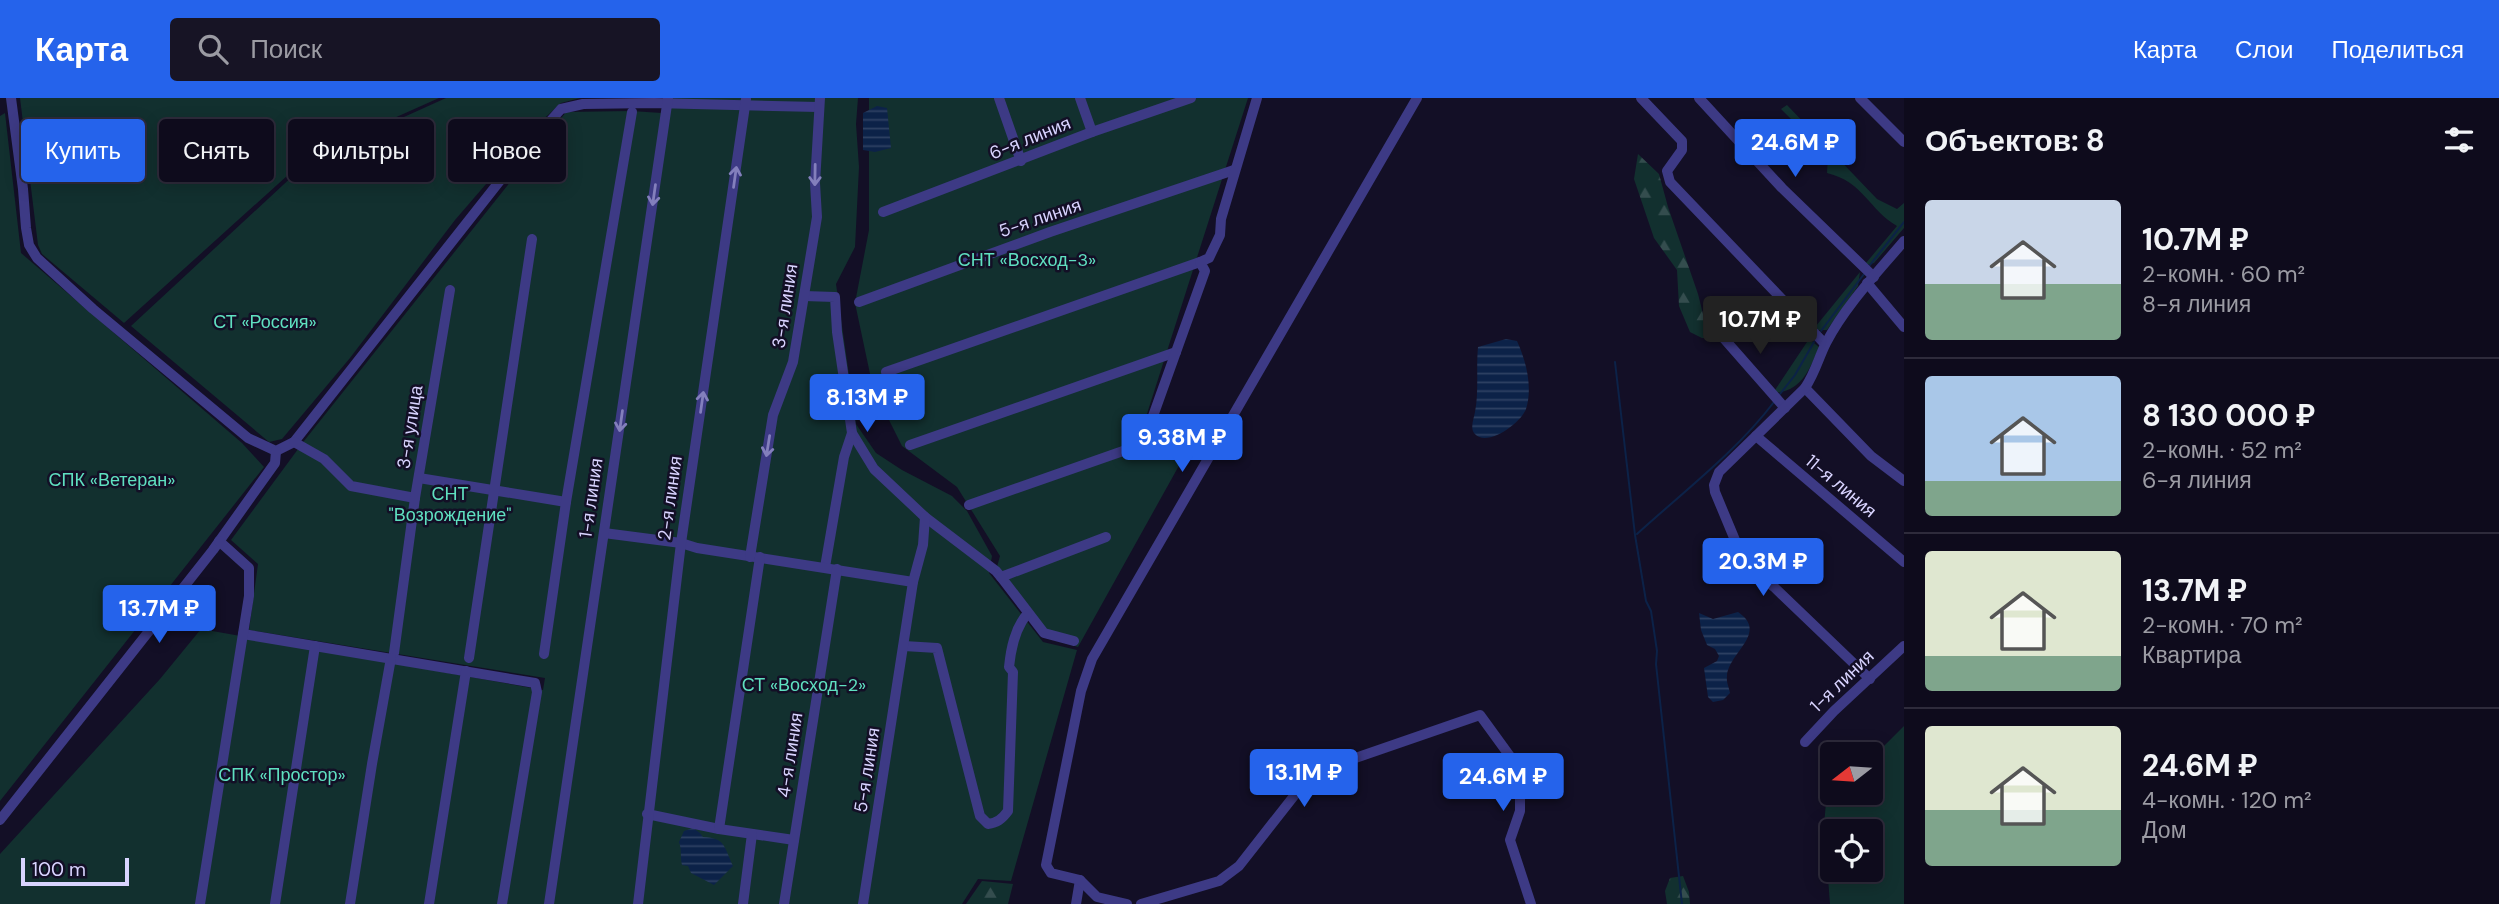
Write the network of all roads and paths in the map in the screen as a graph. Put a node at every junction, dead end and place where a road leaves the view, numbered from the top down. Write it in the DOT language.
graph roads {
  1 [pos="10,98"];
  2 [pos="999,98"];
  3 [pos="1080,98"];
  4 [pos="1191,98"];
  5 [pos="1257,98"];
  6 [pos="1417,98"];
  7 [pos="1641,98"];
  8 [pos="1699,98"];
  9 [pos="1860,98"];
  10 [pos="668,101"];
  11 [pos="746,102"];
  12 [pos="0,103"];
  13 [pos="819,103"];
  14 [pos="632,112"];
  15 [pos="1093,132"];
  16 [pos="1904,142"];
  17 [pos="1021,161"];
  18 [pos="1234,170"];
  19 [pos="883,212"];
  20 [pos="532,239"];
  21 [pos="1904,241"];
  22 [pos="1200,262"];
  23 [pos="1871,280"];
  24 [pos="450,290"];
  25 [pos="804,296"];
  26 [pos="859,302"];
  27 [pos="1712,325"];
  28 [pos="1904,327"];
  29 [pos="1825,344"];
  30 [pos="1176,352"];
  31 [pos="886,372"];
  32 [pos="1805,388"];
  33 [pos="1785,408"];
  34 [pos="852,433"];
  35 [pos="1756,436"];
  36 [pos="294,442"];
  37 [pos="910,445"];
  38 [pos="276,452"];
  39 [pos="419,478"];
  40 [pos="1904,481"];
  41 [pos="494,490"];
  42 [pos="415,498"];
  43 [pos="566,502"];
  44 [pos="969,505"];
  45 [pos="925,517"];
  46 [pos="604,533"];
  47 [pos="1106,537"];
  48 [pos="219,541"];
  49 [pos="681,542"];
  50 [pos="755,557"];
  51 [pos="1904,562"];
  52 [pos="825,567"];
  53 [pos="837,569"];
  54 [pos="999,574"];
  55 [pos="914,582"];
  56 [pos="1027,614"];
  57 [pos="243,634"];
  58 [pos="1074,641"];
  59 [pos="315,646"];
  60 [pos="904,646"];
  61 [pos="1904,646"];
  62 [pos="544,654"];
  63 [pos="392,656"];
  64 [pos="469,658"];
  65 [pos="466,671"];
  66 [pos="1870,678"];
  67 [pos="1805,742"];
  68 [pos="647,814"];
  69 [pos="0,820"];
  70 [pos="719,829"];
  71 [pos="752,834"];
  72 [pos="793,840"];
  73 [pos="1080,880"];
  74 [pos="200,904"];
  75 [pos="275,904"];
  76 [pos="350,904"];
  77 [pos="429,904"];
  78 [pos="502,904"];
  79 [pos="549,904"];
  80 [pos="638,904"];
  81 [pos="743,904"];
  82 [pos="784,904"];
  83 [pos="863,904"];
  84 [pos="1076,904"];
  85 [pos="1127,904"];
  86 [pos="1141,904"];
  87 [pos="1531,904"];
  1 -- 12 [label="street"];
  1 -- 38 [label="street"];
  2 -- 17 [label="street"];
  3 -- 15 [label="street"];
  4 -- 15 [label="street, 6-я линия"];
  5 -- 18 [label="street"];
  6 -- 73 [label="street"];
  7 -- 29 [label="street"];
  8 -- 23 [label="street"];
  9 -- 16 [label="street"];
  10 -- 11 [label="street"];
  10 -- 36 [label="street"];
  10 -- 46 [label="street, 1-я линия, one-way"];
  11 -- 13 [label="street"];
  49 -- 11 [label="street, 2-я линия, one-way"];
  13 -- 25 [label="street, 3-я линия, one-way"];
  14 -- 43 [label="street"];
  15 -- 17 [label="street, 6-я линия"];
  17 -- 19 [label="street, 6-я линия"];
  18 -- 22 [label="street"];
  18 -- 26 [label="street, 5-я линия"];
  20 -- 41 [label="street"];
  21 -- 23 [label="street"];
  22 -- 30 [label="street"];
  22 -- 31 [label="street"];
  23 -- 28 [label="street"];
  23 -- 29 [label="street"];
  24 -- 39 [label="street, 3-я улица"];
  25 -- 34 [label="street"];
  25 -- 50 [label="street, 3-я линия, one-way"];
  27 -- 33 [label="street"];
  29 -- 32 [label="street"];
  30 -- 37 [label="street"];
  30 -- 44 [label="street"];
  32 -- 33 [label="street"];
  32 -- 40 [label="street"];
  33 -- 35 [label="street"];
  34 -- 45 [label="street"];
  34 -- 52 [label="street"];
  35 -- 51 [label="street, 11-я линия"];
  35 -- 66 [label="street"];
  36 -- 38 [label="street"];
  36 -- 42 [label="street"];
  38 -- 48 [label="street"];
  39 -- 41 [label="street"];
  39 -- 42 [label="street, 3-я улица"];
  41 -- 43 [label="street"];
  41 -- 64 [label="street"];
  42 -- 63 [label="street, 3-я улица"];
  43 -- 62 [label="street"];
  45 -- 54 [label="street"];
  45 -- 55 [label="street, 5-я линия"];
  46 -- 49 [label="street"];
  46 -- 79 [label="street, 1-я линия"];
  47 -- 54 [label="street"];
  48 -- 57 [label="street"];
  48 -- 69 [label="street"];
  49 -- 50 [label="street"];
  49 -- 68 [label="street, 2-я линия"];
  50 -- 52 [label="street"];
  50 -- 70 [label="street, 3-я линия"];
  52 -- 53 [label="street"];
  53 -- 55 [label="street"];
  53 -- 72 [label="street, 4-я линия"];
  54 -- 56 [label="street"];
  55 -- 60 [label="street, 5-я линия"];
  56 -- 58 [label="street"];
  56 -- 60 [label="street"];
  57 -- 59 [label="street"];
  57 -- 74 [label="street"];
  59 -- 63 [label="street"];
  59 -- 75 [label="street"];
  60 -- 83 [label="street, 5-я линия"];
  61 -- 66 [label="street, 1-я линия"];
  63 -- 65 [label="street"];
  63 -- 76 [label="street, 3-я улица"];
  65 -- 77 [label="street"];
  65 -- 78 [label="street"];
  66 -- 67 [label="street, 1-я линия"];
  68 -- 70 [label="street"];
  68 -- 80 [label="street, 2-я линия"];
  70 -- 71 [label="street"];
  71 -- 72 [label="street"];
  71 -- 81 [label="street"];
  72 -- 82 [label="street, 4-я линия"];
  73 -- 84 [label="street"];
  73 -- 85 [label="street"];
  86 -- 87 [label="street"];
}
